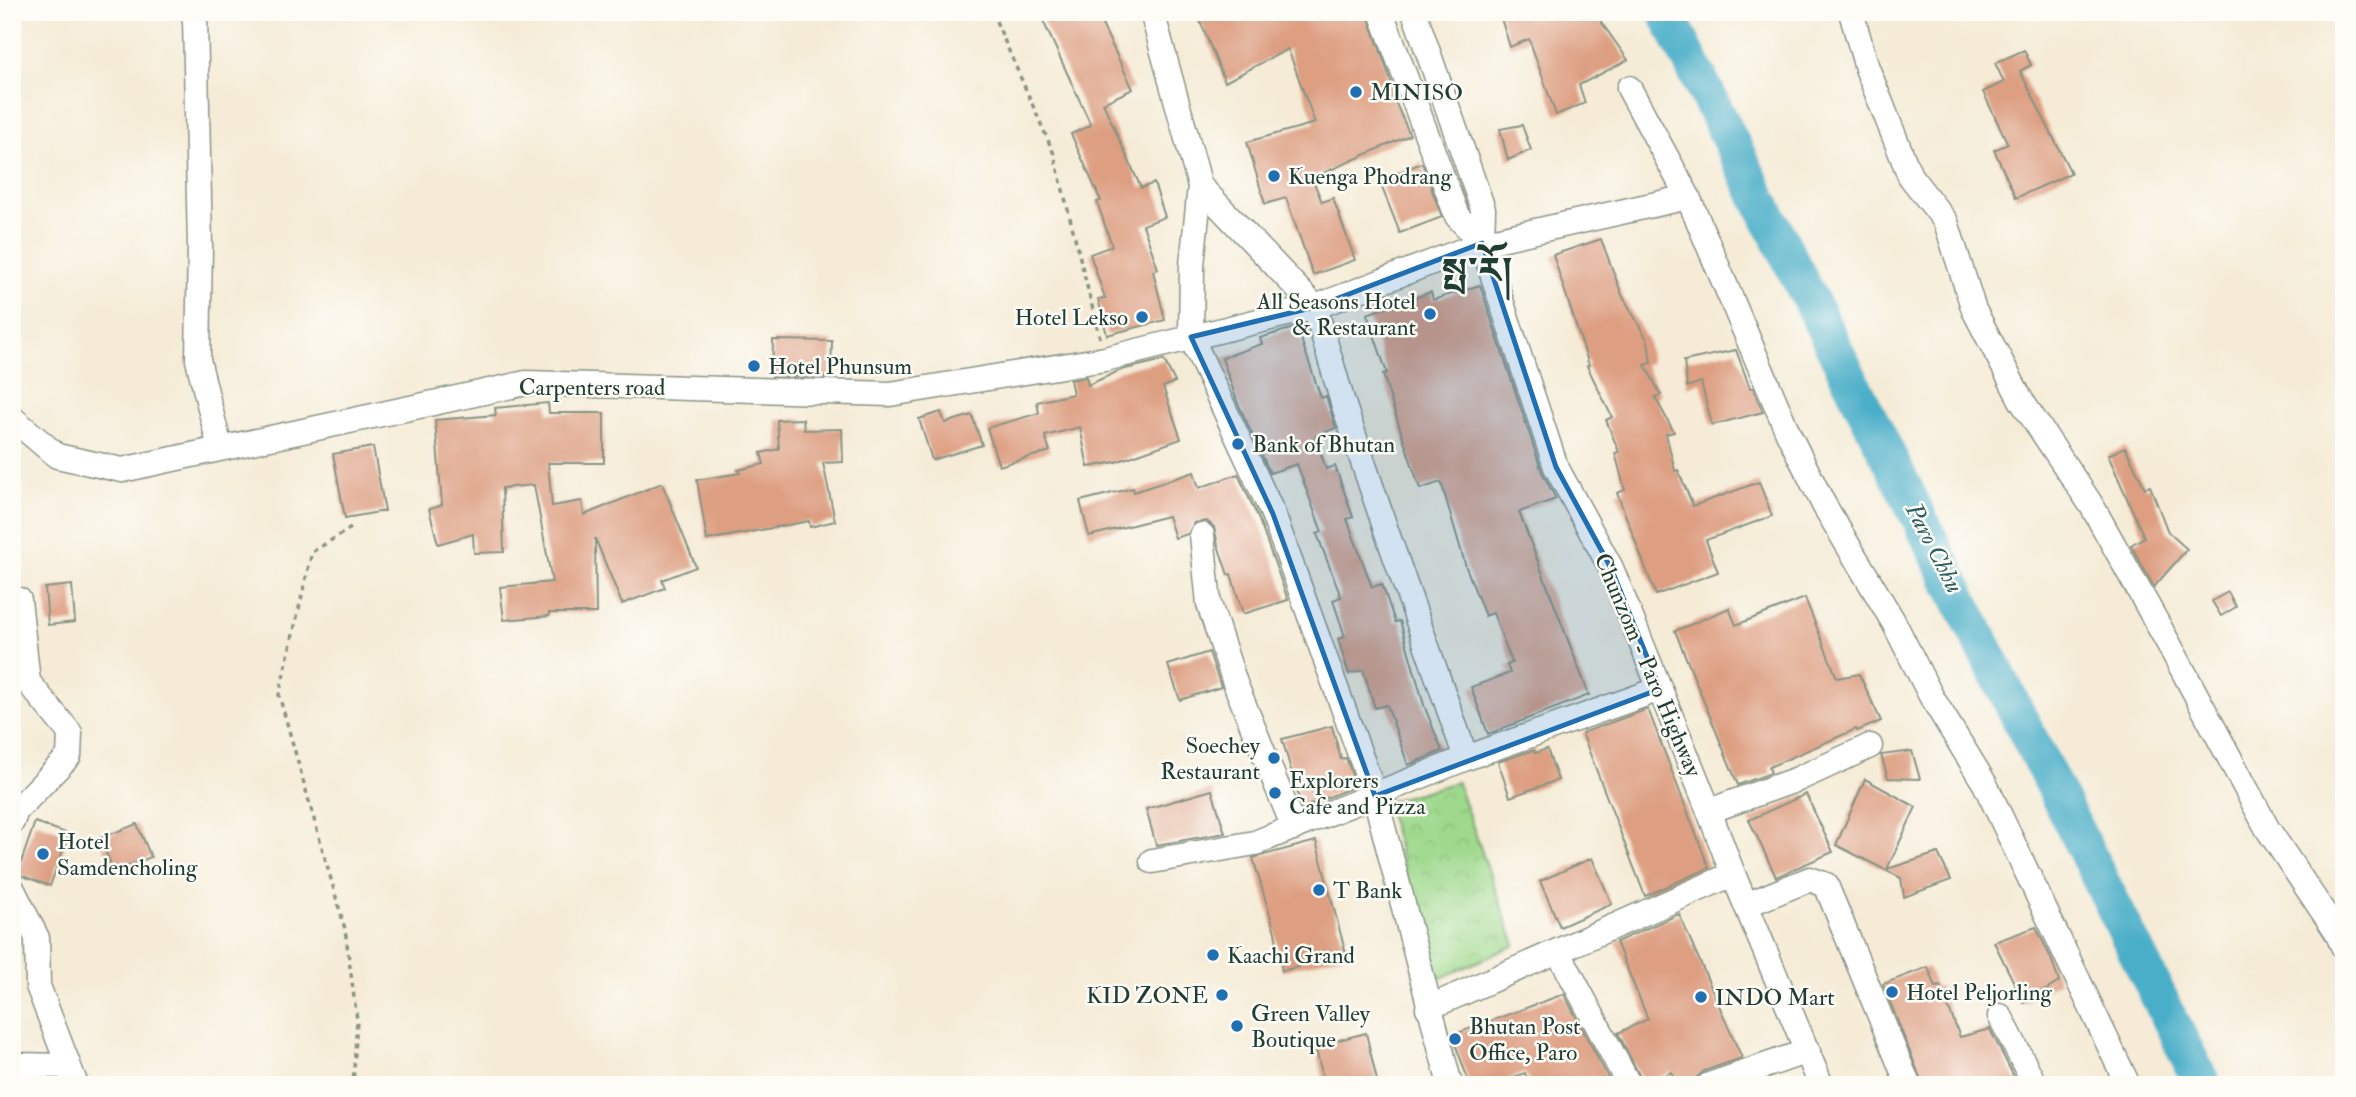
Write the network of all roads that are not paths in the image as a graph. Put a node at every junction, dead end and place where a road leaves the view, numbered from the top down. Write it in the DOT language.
graph roads {
  1 [pos="192,12"];
  2 [pos="1152,12"];
  3 [pos="1381,12"];
  4 [pos="1414,12"];
  5 [pos="1851,12"];
  6 [pos="1629,88"];
  7 [pos="1200,186"];
  8 [pos="1688,197"];
  9 [pos="1482,243"];
  10 [pos="1315,307"];
  11 [pos="1192,337"];
  12 [pos="12,418"];
  13 [pos="220,448"];
  14 [pos="1202,535"];
  15 [pos="12,598"];
  16 [pos="1660,689"];
  17 [pos="1870,746"];
  18 [pos="1466,758"];
  19 [pos="1375,796"];
  20 [pos="1709,811"];
  21 [pos="12,822"];
  22 [pos="1294,828"];
  23 [pos="1152,861"];
  24 [pos="1733,874"];
  25 [pos="12,888"];
  26 [pos="1746,905"];
  27 [pos="2344,947"];
  28 [pos="1558,951"];
  29 [pos="1428,1009"];
  30 [pos="2000,1016"];
  31 [pos="1808,1051"];
  32 [pos="12,1065"];
  33 [pos="72,1075"];
  34 [pos="1908,1084"];
  35 [pos="1450,1085"];
  36 [pos="1629,1085"];
  37 [pos="1709,1085"];
  38 [pos="1821,1085"];
  39 [pos="2035,1085"];
  40 [pos="2128,1085"];
  1 -- 13 [label="street"];
  2 -- 7 [label="street"];
  3 -- 9 [label="street, Chunzom - Paro Highway"];
  4 -- 9 [label="street, Chunzom - Paro Highway"];
  5 -- 27 [label="street"];
  6 -- 8 [label="street"];
  7 -- 10 [label="street"];
  7 -- 11 [label="street"];
  8 -- 9 [label="street, Carpenters road"];
  8 -- 40 [label="street"];
  9 -- 10 [label="street, Carpenters road"];
  9 -- 16 [label="street, Chunzom - Paro Highway"];
  10 -- 11 [label="street, Carpenters road"];
  10 -- 18 [label="street"];
  11 -- 13 [label="street, Carpenters road"];
  11 -- 19 [label="street"];
  12 -- 13 [label="street, Carpenters road"];
  14 -- 22 [label="street"];
  15 -- 21 [label="street"];
  16 -- 18 [label="street"];
  16 -- 20 [label="street, Chunzom - Paro Highway"];
  17 -- 20 [label="street"];
  18 -- 19 [label="street"];
  19 -- 22 [label="street"];
  19 -- 29 [label="street"];
  20 -- 24 [label="street, Chunzom - Paro Highway"];
  22 -- 23 [label="street"];
  24 -- 26 [label="street, Chunzom - Paro Highway"];
  24 -- 28 [label="street"];
  25 -- 33 [label="street"];
  26 -- 31 [label="street, Chunzom - Paro Highway"];
  26 -- 34 [label="street"];
  28 -- 29 [label="street"];
  28 -- 36 [label="street"];
  29 -- 35 [label="street"];
  30 -- 39 [label="street"];
  31 -- 37 [label="street"];
  31 -- 38 [label="street, Chunzom - Paro Highway"];
  32 -- 33 [label="street"];
}
